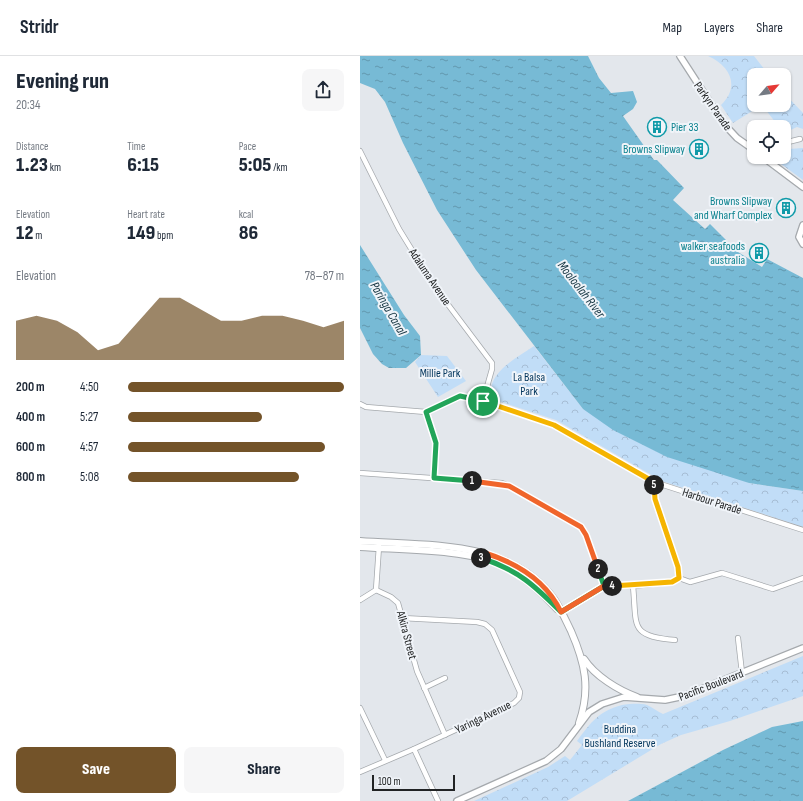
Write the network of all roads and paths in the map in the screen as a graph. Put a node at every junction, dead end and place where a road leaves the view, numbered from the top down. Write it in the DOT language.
graph roads {
  1 [pos="680,56"];
  2 [pos="800,139"];
  3 [pos="791,141"];
  4 [pos="747,145"];
  5 [pos="360,151"];
  6 [pos="773,164"];
  7 [pos="803,187"];
  8 [pos="803,225"];
  9 [pos="803,244"];
  10 [pos="483,401"];
  11 [pos="360,404"];
  12 [pos="426,412"];
  13 [pos="360,472"];
  14 [pos="434,478"];
  15 [pos="654,482"];
  16 [pos="803,530"];
  17 [pos="360,541"];
  18 [pos="379,545"];
  19 [pos="360,548"];
  20 [pos="679,578"];
  21 [pos="803,578"];
  22 [pos="604,586"];
  23 [pos="633,586"];
  24 [pos="376,590"];
  25 [pos="360,600"];
  26 [pos="561,612"];
  27 [pos="402,618"];
  28 [pos="738,638"];
  29 [pos="675,640"];
  30 [pos="578,646"];
  31 [pos="803,648"];
  32 [pos="742,673"];
  33 [pos="445,678"];
  34 [pos="424,688"];
  35 [pos="637,697"];
  36 [pos="360,708"];
  37 [pos="580,723"];
  38 [pos="445,735"];
  39 [pos="414,749"];
  40 [pos="385,760"];
  41 [pos="360,772"];
  42 [pos="438,801"];
  43 [pos="457,801"];
  1 -- 4 [label="street, Parkyn Parade"];
  2 -- 3 [label="street"];
  5 -- 10 [label="street, Adaluma Avenue"];
  6 -- 7 [label="street"];
  8 -- 9 [label="street"];
  10 -- 12 [label="street, Harbour Parade"];
  10 -- 15 [label="street, Harbour Parade"];
  11 -- 12 [label="street"];
  12 -- 14 [label="street"];
  13 -- 14 [label="street"];
  14 -- 22 [label="street"];
  15 -- 16 [label="street, Harbour Parade"];
  15 -- 20 [label="street"];
  17 -- 18 [label="main road"];
  18 -- 19 [label="main road"];
  18 -- 24 [label="street"];
  18 -- 26 [label="main road"];
  20 -- 21 [label="street"];
  20 -- 23 [label="street"];
  22 -- 23 [label="street"];
  22 -- 26 [label="street"];
  23 -- 29 [label="street"];
  24 -- 25 [label="street"];
  24 -- 27 [label="street, Alkira Street"];
  26 -- 30 [label="main road"];
  27 -- 34 [label="street, Alkira Street"];
  27 -- 38 [label="street, Yaringa Avenue"];
  28 -- 32 [label="street"];
  30 -- 35 [label="main road"];
  30 -- 37 [label="main road"];
  31 -- 32 [label="street, Pacific Boulevard"];
  32 -- 35 [label="street, Pacific Boulevard"];
  33 -- 34 [label="street"];
  34 -- 38 [label="street, Alkira Street"];
  35 -- 37 [label="street, Pacific Boulevard"];
  36 -- 40 [label="street"];
  37 -- 43 [label="street, Pacific Boulevard"];
  38 -- 39 [label="street, Yaringa Avenue"];
  39 -- 40 [label="street, Yaringa Avenue"];
  39 -- 42 [label="street"];
  40 -- 41 [label="street, Yaringa Avenue"];
}
